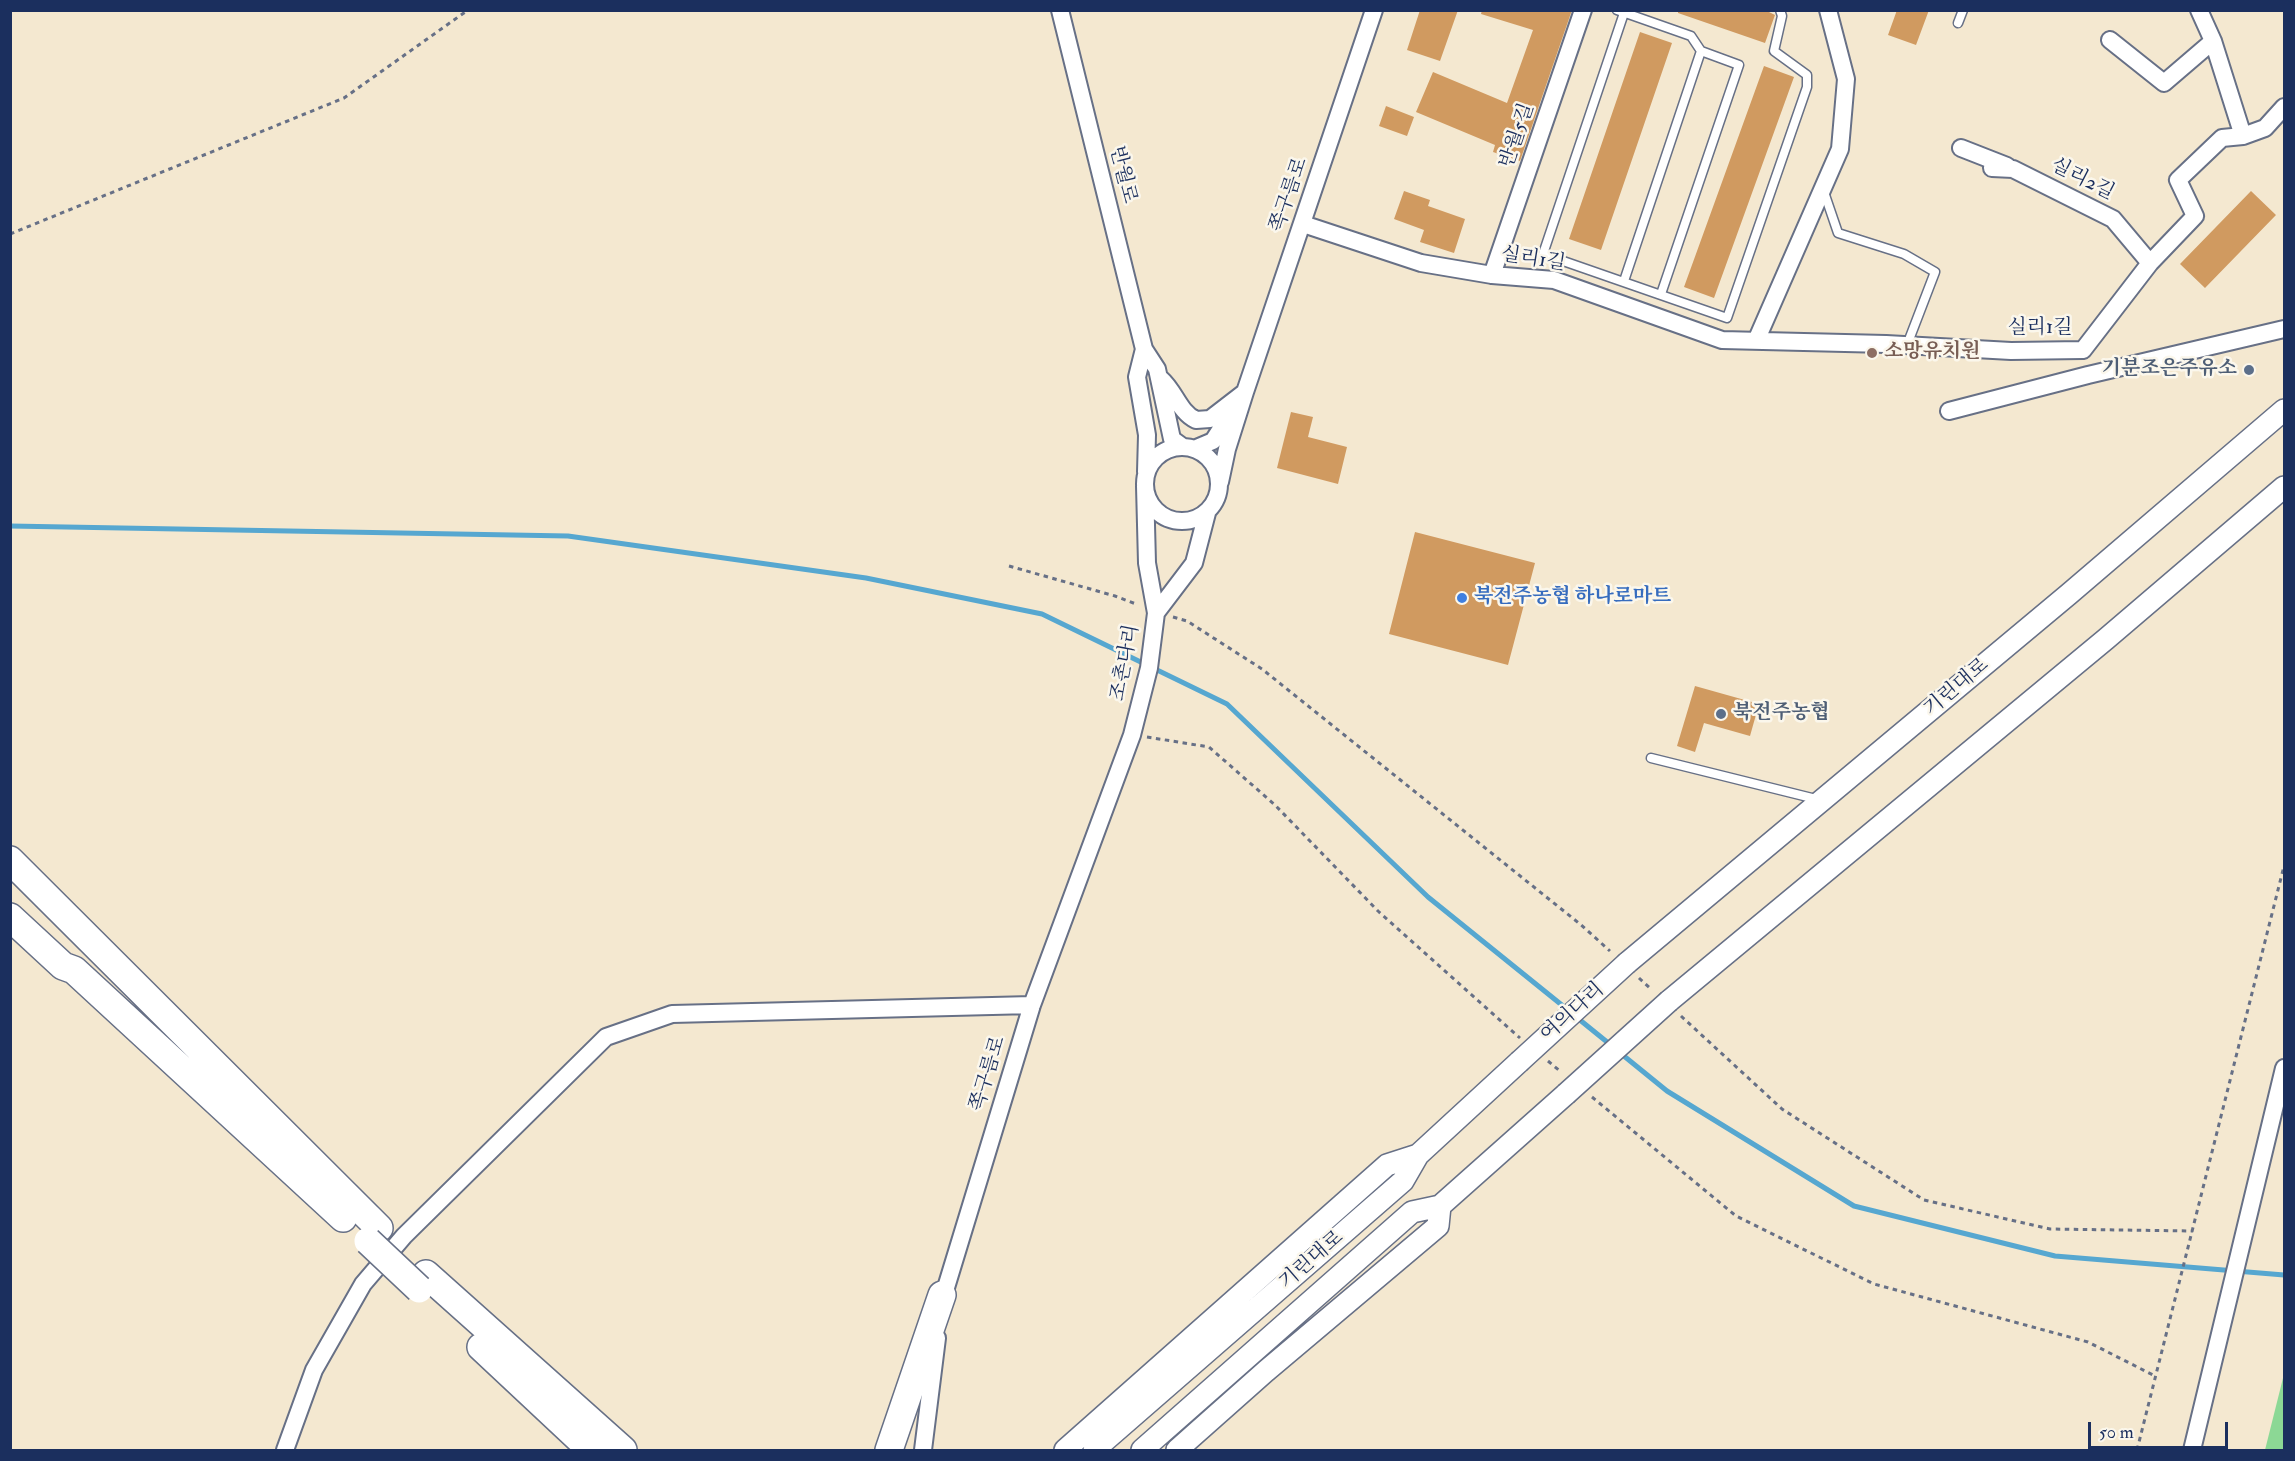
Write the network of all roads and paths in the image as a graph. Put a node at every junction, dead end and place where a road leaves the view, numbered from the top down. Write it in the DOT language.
graph roads {
  1 [pos="468,10"];
  2 [pos="1060,10"];
  3 [pos="1374,10"];
  4 [pos="1583,10"];
  5 [pos="1780,10"];
  6 [pos="1828,10"];
  7 [pos="1963,10"];
  8 [pos="2199,10"];
  9 [pos="1622,11"];
  10 [pos="1958,23"];
  11 [pos="2110,40"];
  12 [pos="2213,41"];
  13 [pos="1701,51"];
  14 [pos="2284,107"];
  15 [pos="2243,135"];
  16 [pos="1961,148"];
  17 [pos="1992,168"];
  18 [pos="2013,169"];
  19 [pos="1823,188"];
  20 [pos="1303,224"];
  21 [pos="10,234"];
  22 [pos="2150,263"];
  23 [pos="1492,275"];
  24 [pos="1624,281"];
  25 [pos="1661,294"];
  26 [pos="2284,329"];
  27 [pos="1756,341"];
  28 [pos="1907,345"];
  29 [pos="1144,349"];
  30 [pos="2083,350"];
  31 [pos="2088,375"];
  32 [pos="1159,377"];
  33 [pos="1245,392"];
  34 [pos="2284,410"];
  35 [pos="1949,411"];
  36 [pos="1189,448"];
  37 [pos="1145,480"];
  38 [pos="1220,482"];
  39 [pos="2284,487"];
  40 [pos="1207,513"];
  41 [pos="1009,566"];
  42 [pos="1156,613"];
  43 [pos="1134,728"];
  44 [pos="1651,758"];
  45 [pos="1823,800"];
  46 [pos="12,863"];
  47 [pos="2284,866"];
  48 [pos="10,899"];
  49 [pos="10,917"];
  50 [pos="1625,964"];
  51 [pos="74,970"];
  52 [pos="1668,1003"];
  53 [pos="1032,1005"];
  54 [pos="1520,1038"];
  55 [pos="1547,1060"];
  56 [pos="1519,1062"];
  57 [pos="2284,1068"];
  58 [pos="1572,1087"];
  59 [pos="1418,1155"];
  60 [pos="1440,1206"];
  61 [pos="2193,1231"];
  62 [pos="373,1235"];
  63 [pos="422,1281"];
  64 [pos="942,1295"];
  65 [pos="2155,1376"];
  66 [pos="285,1450"];
  67 [pos="591,1450"];
  68 [pos="623,1450"];
  69 [pos="889,1450"];
  70 [pos="922,1450"];
  71 [pos="1065,1450"];
  72 [pos="1094,1450"];
  73 [pos="1142,1450"];
  74 [pos="1177,1450"];
  75 [pos="2137,1450"];
  76 [pos="2192,1450"];
  1 -- 21 [label="path"];
  2 -- 29 [label="street, 반월로"];
  3 -- 20 [label="street, 쪽구름로"];
  4 -- 23 [label="street, 반월5길"];
  5 -- 25 [label="lane"];
  6 -- 19 [label="street"];
  7 -- 10 [label="lane"];
  8 -- 12 [label="street"];
  9 -- 13 [label="lane"];
  9 -- 24 [label="lane"];
  11 -- 12 [label="street"];
  12 -- 15 [label="street"];
  13 -- 24 [label="lane"];
  13 -- 25 [label="lane"];
  14 -- 15 [label="street"];
  15 -- 22 [label="street"];
  16 -- 18 [label="street, 실리2길"];
  17 -- 18 [label="street, 실리2길"];
  18 -- 22 [label="street, 실리2길"];
  19 -- 27 [label="street"];
  19 -- 28 [label="lane"];
  20 -- 23 [label="street, 실리1길"];
  20 -- 33 [label="street, 쪽구름로"];
  22 -- 30 [label="street"];
  23 -- 27 [label="street, 실리1길"];
  24 -- 25 [label="lane"];
  26 -- 31 [label="street"];
  27 -- 28 [label="street, 실리1길"];
  28 -- 30 [label="street, 실리1길"];
  29 -- 32 [label="street"];
  29 -- 37 [label="street"];
  30 -- 31 [label="street, 실리1길"];
  31 -- 35 [label="street"];
  32 -- 33 [label="street"];
  32 -- 36 [label="street"];
  33 -- 36 [label="street"];
  33 -- 38 [label="street"];
  34 -- 45 [label="street, 기린대로"];
  36 -- 37 [label="street"];
  36 -- 38 [label="street"];
  37 -- 40 [label="street"];
  37 -- 42 [label="street"];
  38 -- 40 [label="street"];
  39 -- 52 [label="street"];
  40 -- 42 [label="street"];
  41 -- 42 [label="path"];
  42 -- 43 [label="street, 조촌다리"];
  42 -- 50 [label="path"];
  43 -- 53 [label="street, 쪽구름로"];
  43 -- 54 [label="path"];
  44 -- 45 [label="lane"];
  45 -- 50 [label="street, 기린대로"];
  46 -- 62 [label="main road"];
  47 -- 61 [label="path"];
  48 -- 51 [label="main road"];
  49 -- 51 [label="main road"];
  50 -- 52 [label="path"];
  50 -- 56 [label="street, 여의다리, bridge"];
  51 -- 62 [label="main road"];
  52 -- 58 [label="street, bridge"];
  52 -- 61 [label="path"];
  53 -- 64 [label="street, 쪽구름로"];
  53 -- 66 [label="street"];
  55 -- 58 [label="path"];
  56 -- 59 [label="street, 기린대로"];
  57 -- 76 [label="street"];
  58 -- 60 [label="street, 기린대로"];
  58 -- 65 [label="path"];
  59 -- 71 [label="street"];
  59 -- 72 [label="street, 기린대로"];
  60 -- 73 [label="street, 기린대로"];
  60 -- 74 [label="street"];
  61 -- 65 [label="path"];
  62 -- 63 [label="main road"];
  63 -- 67 [label="main road"];
  63 -- 68 [label="main road"];
  64 -- 69 [label="main road"];
  64 -- 70 [label="street, 쪽구름로"];
  65 -- 75 [label="path"];
}
